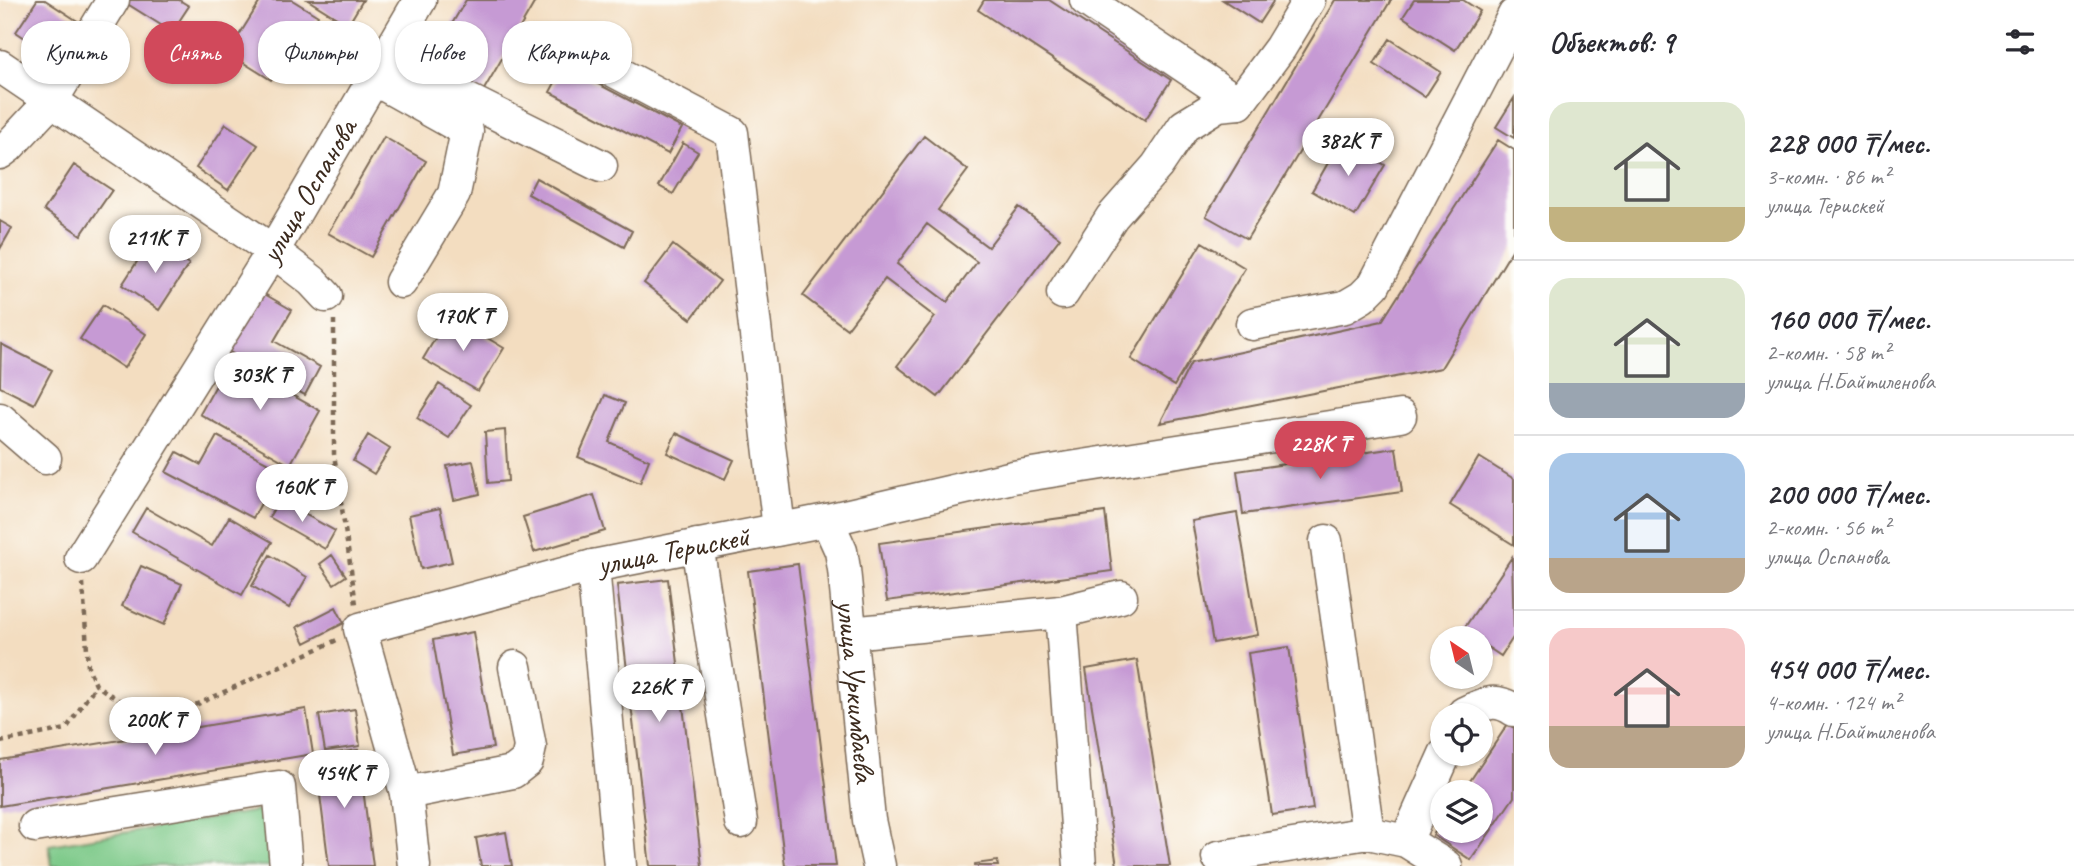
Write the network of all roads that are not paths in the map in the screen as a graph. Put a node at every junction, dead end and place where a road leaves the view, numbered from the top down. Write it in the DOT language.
graph roads {
  1 [pos="113,0"];
  2 [pos="420,0"];
  3 [pos="1086,0"];
  4 [pos="1309,0"];
  5 [pos="1514,15"];
  6 [pos="0,65"];
  7 [pos="381,67"];
  8 [pos="381,69"];
  9 [pos="381,70"];
  10 [pos="632,80"];
  11 [pos="371,84"];
  12 [pos="52,100"];
  13 [pos="1239,103"];
  14 [pos="0,153"];
  15 [pos="601,166"];
  16 [pos="273,251"];
  17 [pos="401,282"];
  18 [pos="1063,293"];
  19 [pos="326,296"];
  20 [pos="1252,324"];
  21 [pos="1400,416"];
  22 [pos="0,419"];
  23 [pos="45,458"];
  24 [pos="827,520"];
  25 [pos="779,529"];
  26 [pos="1326,541"];
  27 [pos="697,545"];
  28 [pos="81,558"];
  29 [pos="593,566"];
  30 [pos="1121,597"];
  31 [pos="1061,612"];
  32 [pos="850,633"];
  33 [pos="516,667"];
  34 [pos="1485,703"];
  35 [pos="1514,710"];
  36 [pos="1440,766"];
  37 [pos="406,793"];
  38 [pos="741,822"];
  39 [pos="35,826"];
  40 [pos="1367,832"];
  41 [pos="1406,841"];
  42 [pos="1218,857"];
  43 [pos="286,866"];
  44 [pos="414,866"];
  45 [pos="620,866"];
  46 [pos="879,866"];
  47 [pos="1080,866"];
  48 [pos="1446,866"];
  1 -- 12 [label="street"];
  2 -- 7 [label="street, улица Оспанова"];
  3 -- 13 [label="street"];
  4 -- 13 [label="street"];
  5 -- 20 [label="street"];
  6 -- 12 [label="street"];
  8 -- 15 [label="street"];
  9 -- 17 [label="street"];
  10 -- 25 [label="street"];
  11 -- 16 [label="street, улица Оспанова"];
  12 -- 14 [label="street"];
  12 -- 16 [label="street"];
  13 -- 18 [label="street"];
  16 -- 19 [label="street"];
  16 -- 28 [label="street, улица Оспанова"];
  21 -- 24 [label="street, улица Терискей"];
  22 -- 23 [label="street"];
  24 -- 25 [label="street, улица Терискей"];
  24 -- 32 [label="street, улица Уркимбаева"];
  25 -- 27 [label="street, улица Терискей"];
  26 -- 40 [label="street"];
  27 -- 29 [label="street, улица Терискей"];
  27 -- 38 [label="street"];
  29 -- 37 [label="street, улица Терискей"];
  29 -- 45 [label="street"];
  30 -- 31 [label="street"];
  31 -- 32 [label="street"];
  31 -- 47 [label="street"];
  32 -- 46 [label="street, улица Уркимбаева"];
  33 -- 37 [label="street"];
  34 -- 35 [label="street"];
  36 -- 41 [label="street"];
  37 -- 44 [label="street"];
  39 -- 43 [label="street"];
  40 -- 41 [label="street"];
  40 -- 42 [label="street"];
  41 -- 48 [label="street"];
}
